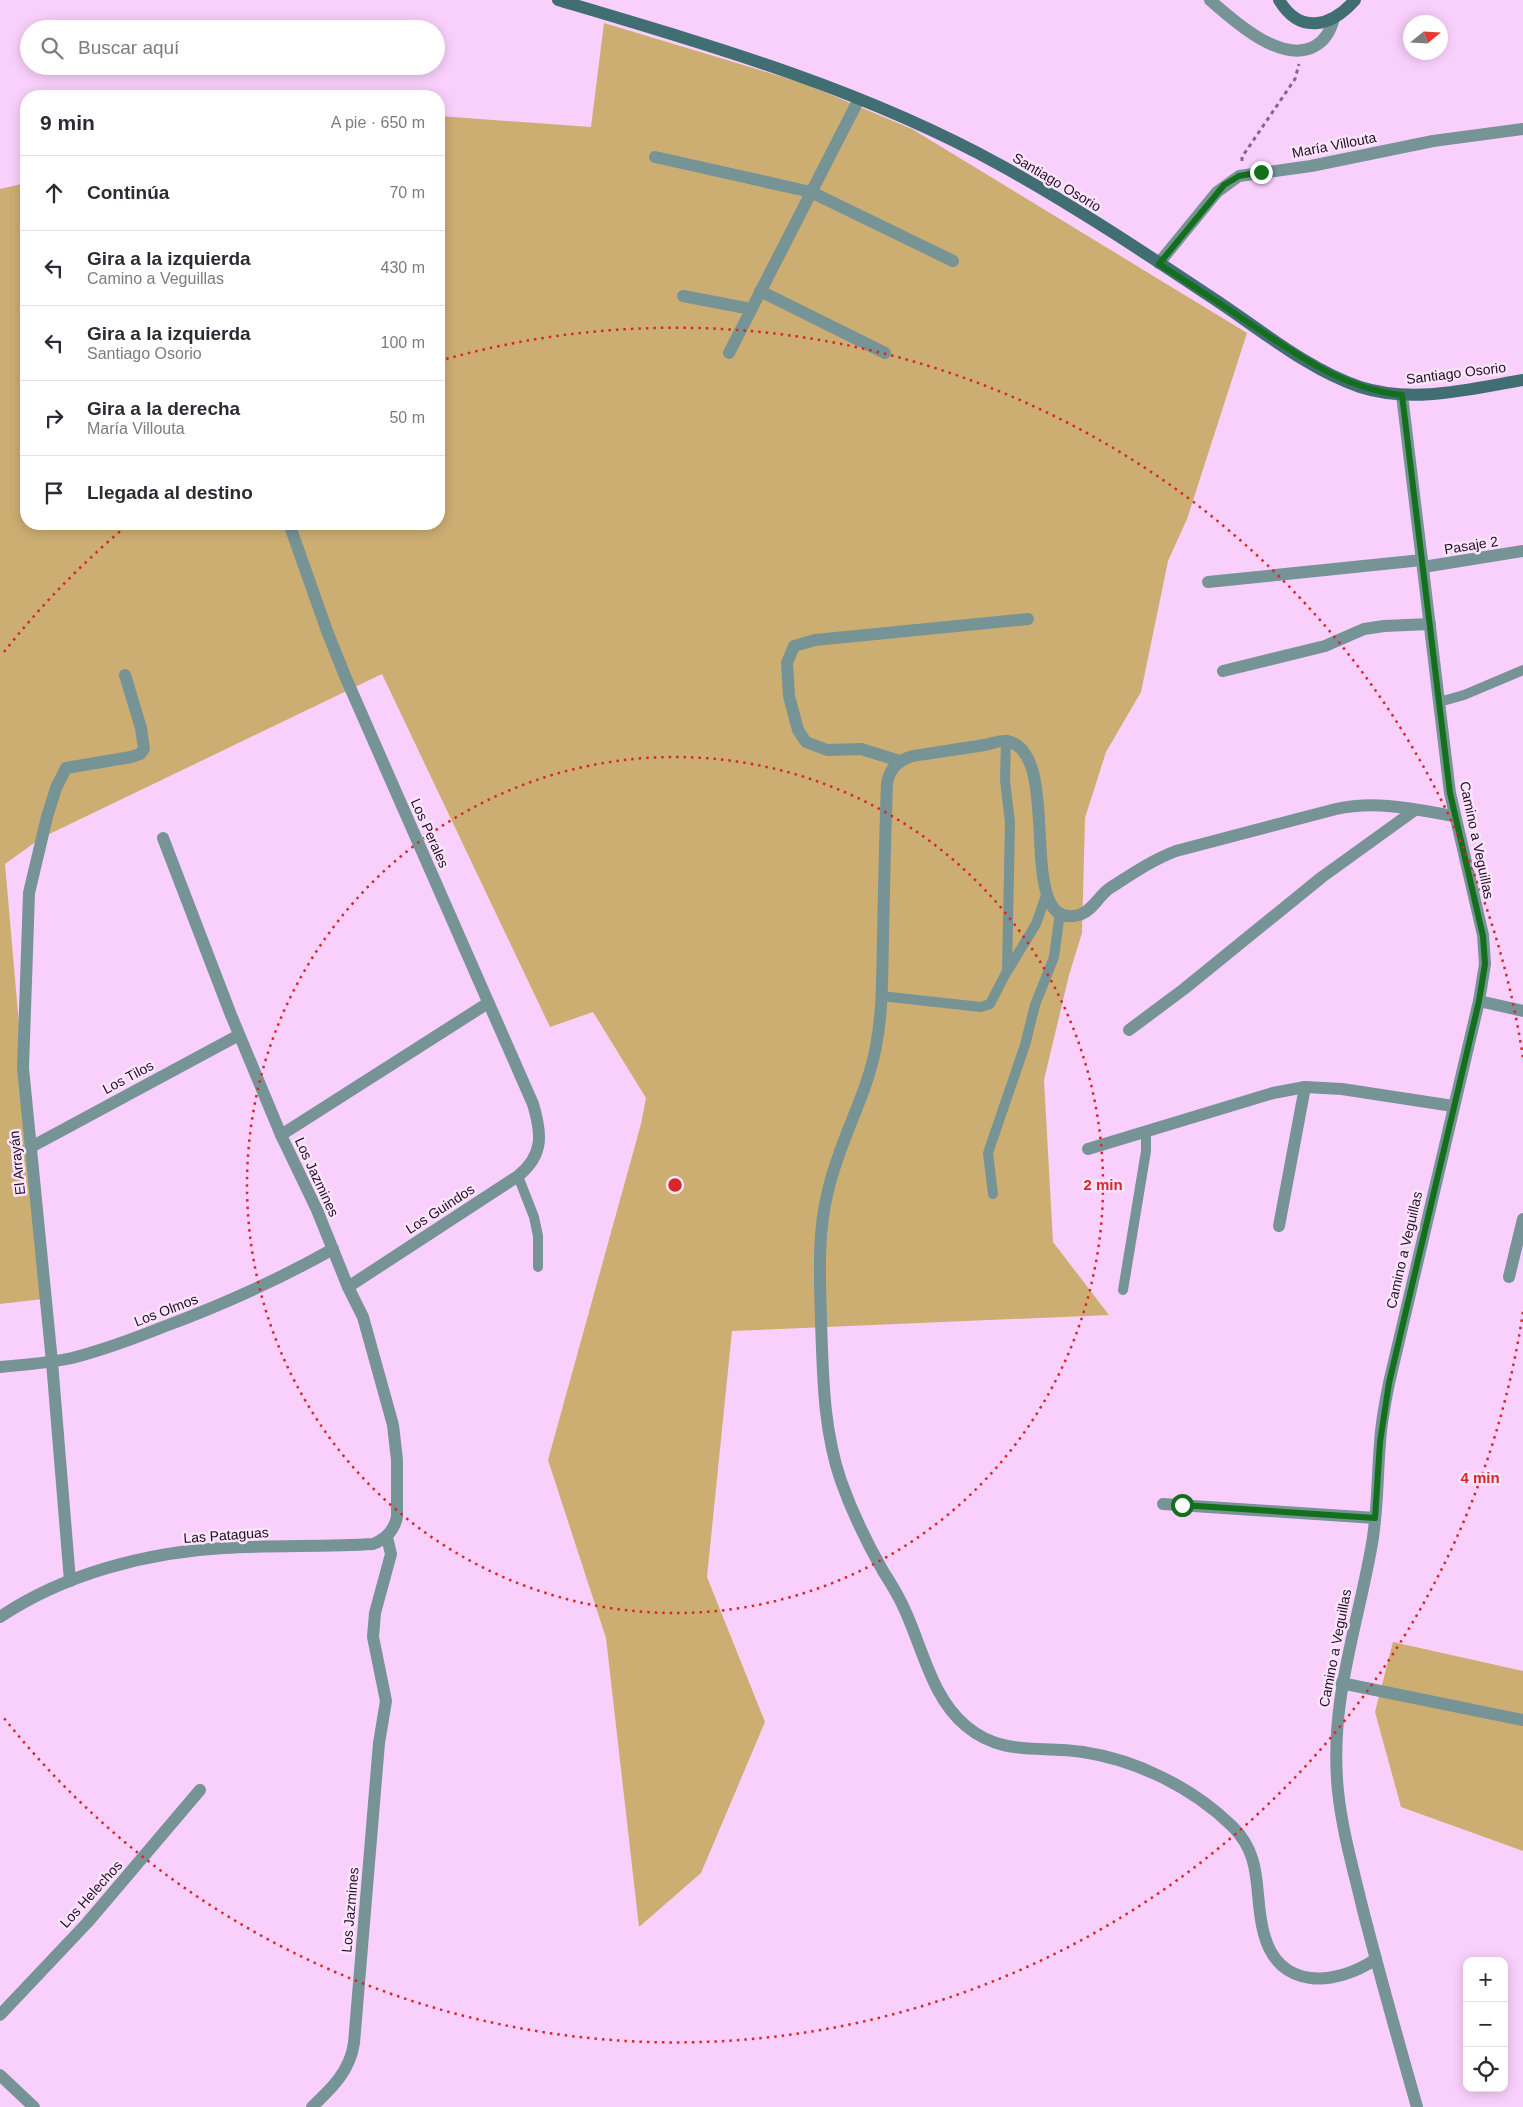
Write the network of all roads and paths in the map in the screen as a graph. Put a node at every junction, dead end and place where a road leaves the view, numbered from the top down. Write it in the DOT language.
graph roads {
  1 [pos="558,0"];
  2 [pos="1210,0"];
  3 [pos="1219,0"];
  4 [pos="1279,0"];
  5 [pos="1355,0"];
  6 [pos="1224,12"];
  7 [pos="1334,18"];
  8 [pos="1298,72"];
  9 [pos="859,99"];
  10 [pos="1523,129"];
  11 [pos="655,157"];
  12 [pos="1242,157"];
  13 [pos="811,192"];
  14 [pos="953,261"];
  15 [pos="1159,264"];
  16 [pos="760,291"];
  17 [pos="683,296"];
  18 [pos="751,310"];
  19 [pos="729,353"];
  20 [pos="885,353"];
  21 [pos="1523,380"];
  22 [pos="1402,395"];
  23 [pos="291,530"];
  24 [pos="1523,552"];
  25 [pos="1423,564"];
  26 [pos="1208,582"];
  27 [pos="1028,619"];
  28 [pos="1430,624"];
  29 [pos="1523,670"];
  30 [pos="1223,671"];
  31 [pos="125,675"];
  32 [pos="1439,702"];
  33 [pos="1006,741"];
  34 [pos="900,761"];
  35 [pos="1415,810"];
  36 [pos="1454,816"];
  37 [pos="163,838"];
  38 [pos="1047,893"];
  39 [pos="1060,912"];
  40 [pos="1007,970"];
  41 [pos="881,996"];
  42 [pos="1479,1001"];
  43 [pos="488,1003"];
  44 [pos="1523,1011"];
  45 [pos="1129,1030"];
  46 [pos="239,1034"];
  47 [pos="1305,1087"];
  48 [pos="1453,1106"];
  49 [pos="1146,1132"];
  50 [pos="281,1135"];
  51 [pos="31,1147"];
  52 [pos="538,1147"];
  53 [pos="1088,1149"];
  54 [pos="518,1176"];
  55 [pos="993,1194"];
  56 [pos="1523,1219"];
  57 [pos="1279,1226"];
  58 [pos="333,1249"];
  59 [pos="538,1267"];
  60 [pos="1509,1277"];
  61 [pos="348,1287"];
  62 [pos="1123,1290"];
  63 [pos="52,1362"];
  64 [pos="0,1368"];
  65 [pos="1163,1504"];
  66 [pos="1375,1518"];
  67 [pos="386,1537"];
  68 [pos="70,1581"];
  69 [pos="0,1617"];
  70 [pos="1341,1683"];
  71 [pos="1523,1720"];
  72 [pos="200,1790"];
  73 [pos="1376,1959"];
  74 [pos="0,2014"];
  75 [pos="0,2075"];
  76 [pos="34,2107"];
  77 [pos="312,2107"];
  78 [pos="1417,2107"];
  1 -- 9 [label="street, Santiago Osorio"];
  2 -- 6 [label="street"];
  3 -- 6 [label="street"];
  4 -- 7 [label="street"];
  5 -- 7 [label="street"];
  6 -- 7 [label="street"];
  8 -- 12 [label="path"];
  9 -- 13 [label="street"];
  9 -- 15 [label="street, Santiago Osorio"];
  10 -- 15 [label="street, María Villouta"];
  11 -- 13 [label="street"];
  13 -- 14 [label="street"];
  13 -- 16 [label="street"];
  15 -- 22 [label="street, Santiago Osorio"];
  16 -- 18 [label="street"];
  16 -- 20 [label="street"];
  17 -- 18 [label="street"];
  18 -- 19 [label="street"];
  21 -- 22 [label="street, Santiago Osorio"];
  22 -- 25 [label="street, Camino a Veguillas"];
  23 -- 43 [label="street, Los Perales"];
  24 -- 25 [label="street, Pasaje 2"];
  25 -- 26 [label="street, Pasaje 2"];
  25 -- 28 [label="street, Camino a Veguillas"];
  27 -- 34 [label="street"];
  28 -- 30 [label="street"];
  28 -- 32 [label="street, Camino a Veguillas"];
  29 -- 32 [label="lane"];
  31 -- 51 [label="street, El Arrayán"];
  32 -- 36 [label="street, Camino a Veguillas"];
  33 -- 34 [label="street"];
  33 -- 38 [label="street"];
  33 -- 40 [label="lane"];
  34 -- 41 [label="street"];
  35 -- 36 [label="street"];
  35 -- 39 [label="street"];
  35 -- 45 [label="street"];
  36 -- 42 [label="street, Camino a Veguillas"];
  37 -- 46 [label="street, Los Jazmines"];
  38 -- 39 [label="street"];
  38 -- 40 [label="lane"];
  39 -- 55 [label="lane"];
  40 -- 41 [label="lane"];
  41 -- 73 [label="street"];
  42 -- 44 [label="street"];
  42 -- 48 [label="street, Camino a Veguillas"];
  43 -- 50 [label="street"];
  43 -- 52 [label="street, Los Perales"];
  46 -- 50 [label="street, Los Jazmines"];
  46 -- 51 [label="street, Los Tilos"];
  47 -- 48 [label="street"];
  47 -- 49 [label="street"];
  47 -- 57 [label="street"];
  48 -- 66 [label="street, Camino a Veguillas"];
  49 -- 53 [label="street"];
  49 -- 62 [label="lane"];
  50 -- 58 [label="street, Los Jazmines"];
  51 -- 63 [label="street, El Arrayán"];
  52 -- 54 [label="street, Los Guindos"];
  54 -- 59 [label="lane"];
  54 -- 61 [label="street, Los Guindos"];
  56 -- 60 [label="street"];
  58 -- 61 [label="street, Los Jazmines"];
  58 -- 63 [label="street, Los Olmos"];
  61 -- 67 [label="street, Los Jazmines"];
  63 -- 64 [label="street, Los Olmos"];
  63 -- 68 [label="street, El Arrayán"];
  65 -- 66 [label="street"];
  66 -- 70 [label="street, Camino a Veguillas"];
  67 -- 68 [label="street, Las Pataguas"];
  67 -- 77 [label="street, Los Jazmines"];
  68 -- 69 [label="street"];
  70 -- 71 [label="street"];
  70 -- 73 [label="street, Camino a Veguillas"];
  72 -- 74 [label="street, Los Helechos"];
  73 -- 78 [label="street, Camino a Veguillas"];
  75 -- 76 [label="street"];
}
